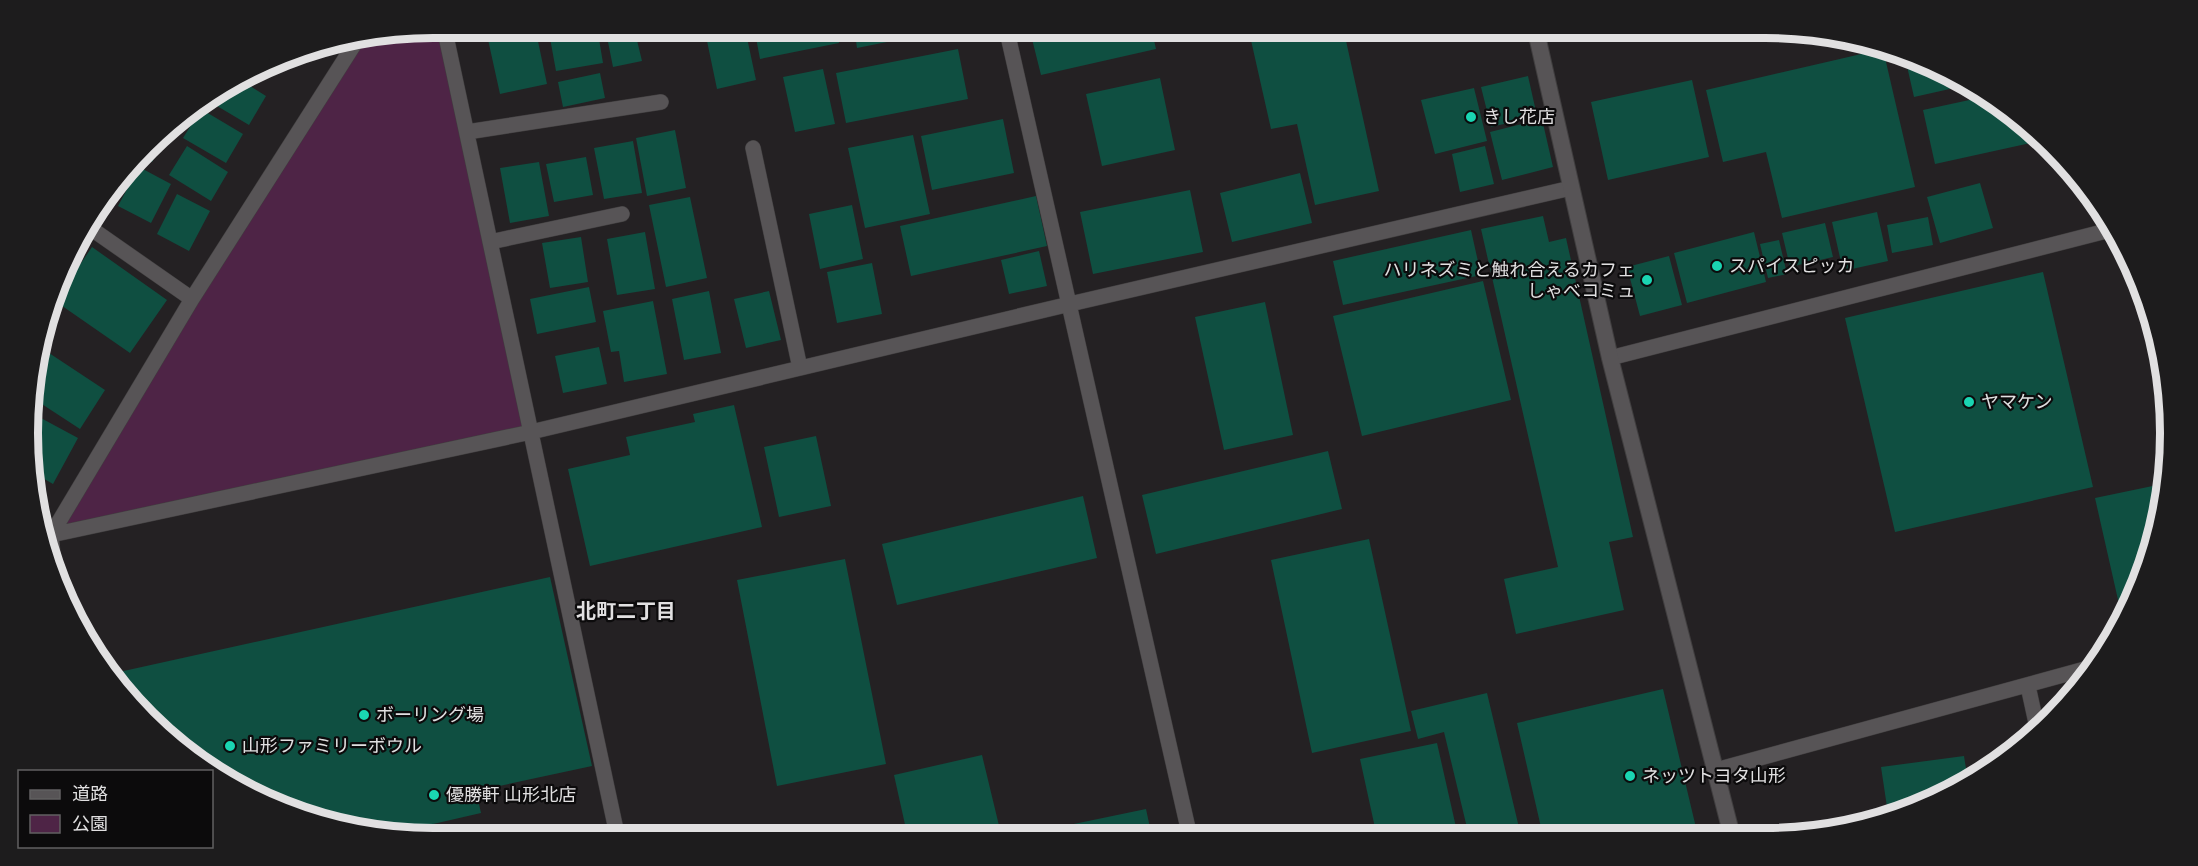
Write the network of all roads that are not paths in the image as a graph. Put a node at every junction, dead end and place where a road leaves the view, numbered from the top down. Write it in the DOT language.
graph roads {
  1 [pos="446,38"];
  2 [pos="1009,38"];
  3 [pos="1537,38"];
  4 [pos="353,46"];
  5 [pos="661,102"];
  6 [pos="466,132"];
  7 [pos="753,148"];
  8 [pos="1571,188"];
  9 [pos="622,214"];
  10 [pos="93,230"];
  11 [pos="2106,231"];
  12 [pos="490,242"];
  13 [pos="192,299"];
  14 [pos="1070,304"];
  15 [pos="1610,358"];
  16 [pos="800,368"];
  17 [pos="531,432"];
  18 [pos="51,535"];
  19 [pos="2082,670"];
  20 [pos="2028,686"];
  21 [pos="2036,721"];
  22 [pos="1716,770"];
  23 [pos="616,828"];
  24 [pos="1188,828"];
  25 [pos="1730,828"];
  1 -- 6 [label="lane"];
  2 -- 14 [label="lane"];
  3 -- 8 [label="street"];
  4 -- 13 [label="lane"];
  5 -- 6 [label="lane"];
  6 -- 12 [label="lane"];
  7 -- 16 [label="lane"];
  8 -- 14 [label="lane"];
  8 -- 15 [label="street"];
  9 -- 12 [label="lane"];
  10 -- 13 [label="lane"];
  11 -- 15 [label="lane"];
  12 -- 17 [label="lane"];
  13 -- 18 [label="lane"];
  14 -- 16 [label="lane"];
  14 -- 24 [label="lane"];
  15 -- 22 [label="street"];
  16 -- 17 [label="lane"];
  17 -- 18 [label="lane"];
  17 -- 23 [label="lane"];
  19 -- 20 [label="lane"];
  20 -- 21 [label="lane"];
  20 -- 22 [label="lane"];
  22 -- 25 [label="street"];
}
